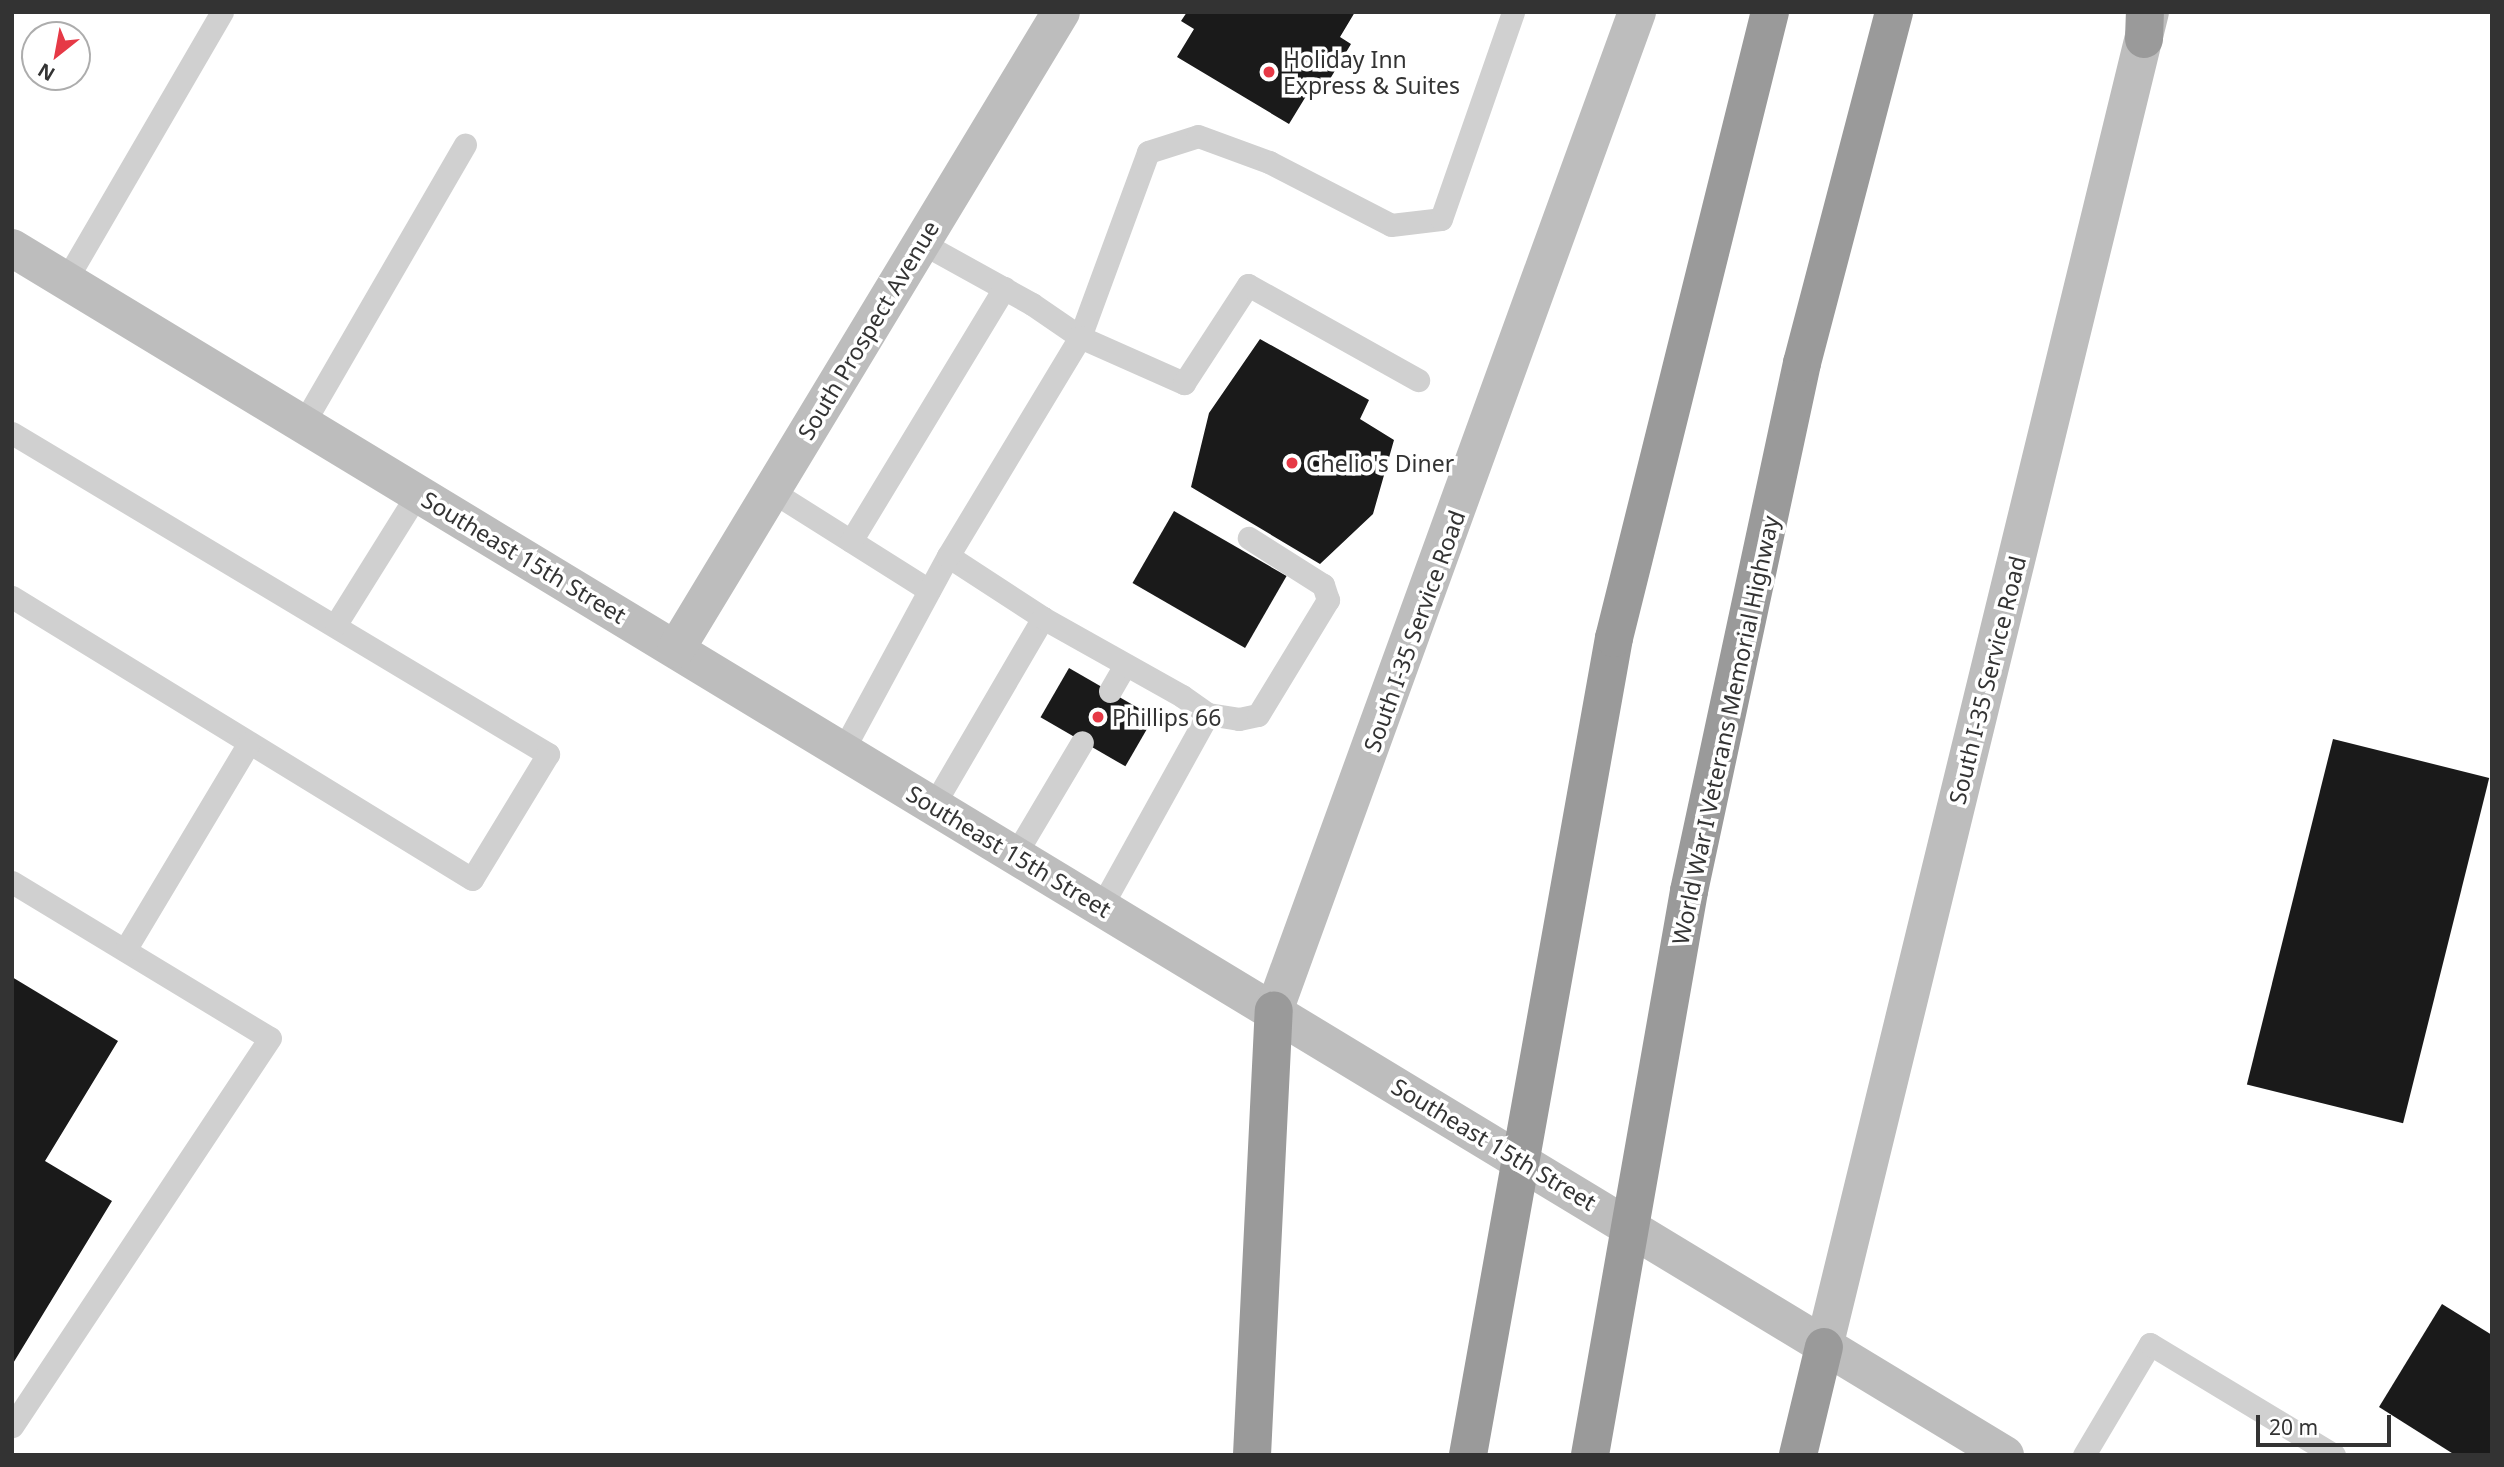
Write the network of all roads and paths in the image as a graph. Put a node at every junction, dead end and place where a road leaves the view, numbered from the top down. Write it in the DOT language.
graph roads {
  1 [pos="222,12"];
  2 [pos="1061,12"];
  3 [pos="1513,12"];
  4 [pos="1637,12"];
  5 [pos="1770,12"];
  6 [pos="1894,12"];
  7 [pos="2146,21"];
  8 [pos="466,145"];
  9 [pos="922,243"];
  10 [pos="12,248"];
  11 [pos="66,280"];
  12 [pos="1004,288"];
  13 [pos="1080,337"];
  14 [pos="1418,380"];
  15 [pos="303,424"];
  16 [pos="12,433"];
  17 [pos="770,490"];
  18 [pos="418,493"];
  19 [pos="1249,538"];
  20 [pos="851,541"];
  21 [pos="948,556"];
  22 [pos="929,590"];
  23 [pos="12,597"];
  24 [pos="1042,618"];
  25 [pos="337,624"];
  26 [pos="676,649"];
  27 [pos="1125,665"];
  28 [pos="1110,691"];
  29 [pos="1208,714"];
  30 [pos="1082,741"];
  31 [pos="249,743"];
  32 [pos="843,750"];
  33 [pos="933,806"];
  34 [pos="1015,855"];
  35 [pos="12,882"];
  36 [pos="1101,906"];
  37 [pos="125,950"];
  38 [pos="1274,1011"];
  39 [pos="1824,1347"];
  40 [pos="12,1426"];
  41 [pos="1252,1455"];
  42 [pos="1468,1455"];
  43 [pos="1590,1455"];
  44 [pos="1798,1455"];
  45 [pos="2005,1455"];
  46 [pos="2084,1455"];
  47 [pos="2334,1455"];
  1 -- 11 [label="lane"];
  2 -- 9 [label="main road, South Prospect Avenue"];
  3 -- 13 [label="lane"];
  4 -- 38 [label="main road, South I-35 Service Road"];
  5 -- 42 [label="highway"];
  6 -- 43 [label="highway, World War I Veterans Memorial Highway"];
  7 -- 39 [label="main road, South I-35 Service Road"];
  8 -- 15 [label="lane"];
  9 -- 12 [label="lane"];
  9 -- 17 [label="main road, South Prospect Avenue"];
  10 -- 11 [label="main road, Southeast 15th Street"];
  11 -- 15 [label="main road, Southeast 15th Street"];
  12 -- 13 [label="lane"];
  12 -- 20 [label="lane"];
  13 -- 14 [label="lane"];
  13 -- 21 [label="lane"];
  15 -- 18 [label="main road, Southeast 15th Street"];
  16 -- 25 [label="lane"];
  17 -- 20 [label="lane"];
  17 -- 26 [label="main road, South Prospect Avenue"];
  18 -- 25 [label="lane"];
  18 -- 26 [label="main road, Southeast 15th Street"];
  19 -- 29 [label="lane"];
  20 -- 22 [label="lane"];
  21 -- 22 [label="lane"];
  21 -- 24 [label="lane"];
  22 -- 32 [label="lane"];
  23 -- 31 [label="lane"];
  24 -- 27 [label="lane"];
  24 -- 33 [label="lane"];
  25 -- 31 [label="lane"];
  26 -- 32 [label="main road, Southeast 15th Street"];
  27 -- 28 [label="lane"];
  27 -- 29 [label="lane"];
  29 -- 36 [label="lane"];
  30 -- 34 [label="lane"];
  31 -- 37 [label="lane"];
  32 -- 33 [label="main road, Southeast 15th Street"];
  33 -- 34 [label="main road, Southeast 15th Street"];
  34 -- 36 [label="main road, Southeast 15th Street"];
  35 -- 37 [label="lane"];
  36 -- 38 [label="main road, Southeast 15th Street"];
  37 -- 40 [label="lane"];
  38 -- 39 [label="main road, Southeast 15th Street"];
  38 -- 41 [label="highway"];
  39 -- 44 [label="highway"];
  39 -- 45 [label="main road, Southeast 15th Street"];
  46 -- 47 [label="lane"];
}
